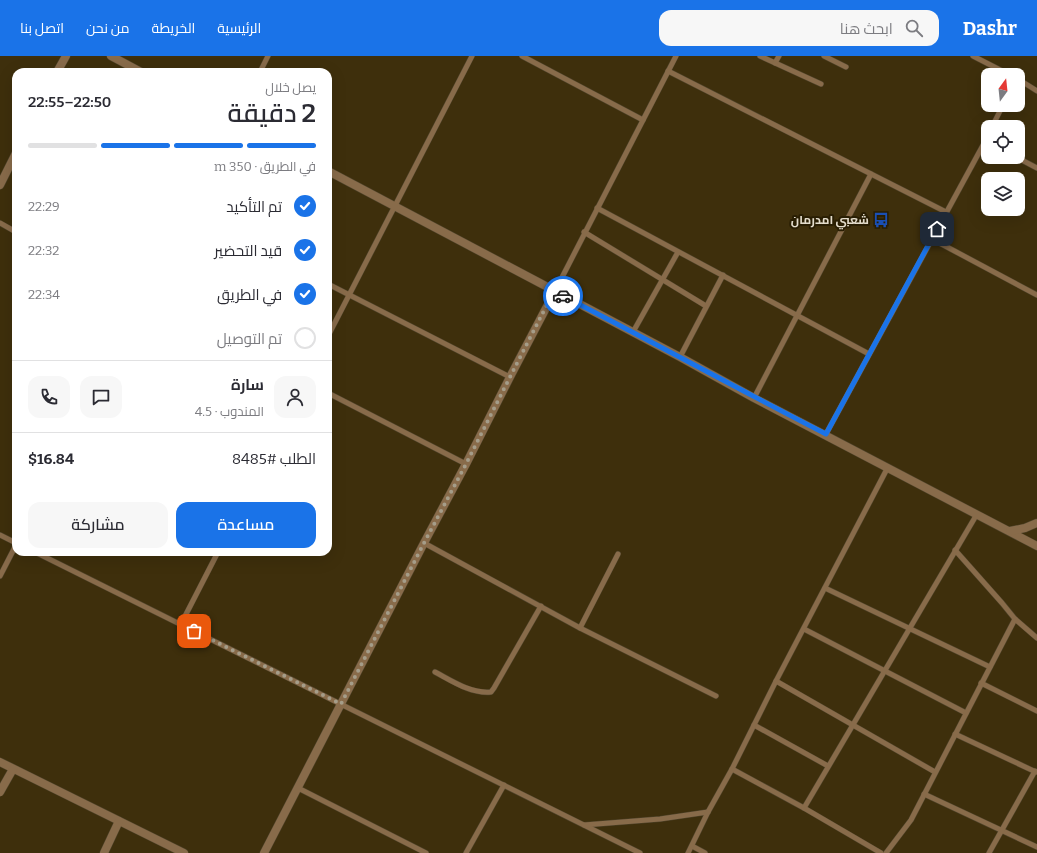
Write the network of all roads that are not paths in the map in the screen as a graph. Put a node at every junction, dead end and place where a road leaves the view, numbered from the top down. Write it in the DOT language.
graph roads {
  1 [pos="66,56"];
  2 [pos="111,56"];
  3 [pos="268,56"];
  4 [pos="472,56"];
  5 [pos="522,56"];
  6 [pos="676,56"];
  7 [pos="760,56"];
  8 [pos="779,56"];
  9 [pos="824,56"];
  10 [pos="973,56"];
  11 [pos="776,63"];
  12 [pos="846,67"];
  13 [pos="60,68"];
  14 [pos="134,68"];
  15 [pos="262,68"];
  16 [pos="996,68"];
  17 [pos="668,71"];
  18 [pos="1025,83"];
  19 [pos="821,84"];
  20 [pos="1037,90"];
  21 [pos="643,120"];
  22 [pos="981,150"];
  23 [pos="12,161"];
  24 [pos="1025,162"];
  25 [pos="1037,168"];
  26 [pos="332,173"];
  27 [pos="871,174"];
  28 [pos="0,185"];
  29 [pos="395,206"];
  30 [pos="597,208"];
  31 [pos="946,212"];
  32 [pos="0,223"];
  33 [pos="12,230"];
  34 [pos="584,232"];
  35 [pos="932,238"];
  36 [pos="678,252"];
  37 [pos="723,275"];
  38 [pos="663,280"];
  39 [pos="332,286"];
  40 [pos="554,291"];
  41 [pos="349,295"];
  42 [pos="1037,295"];
  43 [pos="706,306"];
  44 [pos="797,316"];
  45 [pos="332,328"];
  46 [pos="633,332"];
  47 [pos="869,354"];
  48 [pos="680,357"];
  49 [pos="510,377"];
  50 [pos="332,395"];
  51 [pos="754,398"];
  52 [pos="826,434"];
  53 [pos="466,464"];
  54 [pos="888,467"];
  55 [pos="977,514"];
  56 [pos="1037,523"];
  57 [pos="1010,531"];
  58 [pos="0,535"];
  59 [pos="12,542"];
  60 [pos="424,543"];
  61 [pos="1037,546"];
  62 [pos="955,550"];
  63 [pos="12,552"];
  64 [pos="618,554"];
  65 [pos="42,556"];
  66 [pos="216,556"];
  67 [pos="0,576"];
  68 [pos="825,588"];
  69 [pos="541,606"];
  70 [pos="1015,619"];
  71 [pos="181,624"];
  72 [pos="580,628"];
  73 [pos="909,628"];
  74 [pos="804,629"];
  75 [pos="1037,638"];
  76 [pos="990,667"];
  77 [pos="884,671"];
  78 [pos="435,672"];
  79 [pos="776,681"];
  80 [pos="981,684"];
  81 [pos="716,696"];
  82 [pos="341,704"];
  83 [pos="1037,711"];
  84 [pos="966,713"];
  85 [pos="754,725"];
  86 [pos="852,725"];
  87 [pos="955,734"];
  88 [pos="0,762"];
  89 [pos="828,766"];
  90 [pos="13,769"];
  91 [pos="732,769"];
  92 [pos="936,772"];
  93 [pos="1036,772"];
  94 [pos="504,785"];
  95 [pos="298,788"];
  96 [pos="0,792"];
  97 [pos="924,794"];
  98 [pos="804,808"];
  99 [pos="708,812"];
  100 [pos="120,821"];
  101 [pos="584,825"];
  102 [pos="1002,830"];
  103 [pos="692,846"];
  104 [pos="1037,847"];
  105 [pos="104,853"];
  106 [pos="184,853"];
  107 [pos="264,853"];
  108 [pos="426,853"];
  109 [pos="466,853"];
  110 [pos="640,853"];
  111 [pos="688,853"];
  112 [pos="705,853"];
  113 [pos="881,853"];
  114 [pos="886,853"];
  115 [pos="989,853"];
  1 -- 13 [label="street"];
  2 -- 14 [label="street"];
  3 -- 15 [label="lane"];
  4 -- 29 [label="lane"];
  5 -- 21 [label="lane"];
  6 -- 17 [label="lane"];
  7 -- 11 [label="lane"];
  8 -- 11 [label="lane"];
  9 -- 12 [label="lane"];
  10 -- 16 [label="lane"];
  11 -- 19 [label="lane"];
  17 -- 21 [label="lane"];
  17 -- 27 [label="lane"];
  18 -- 20 [label="lane"];
  21 -- 30 [label="lane"];
  22 -- 31 [label="lane"];
  23 -- 28 [label="street"];
  24 -- 25 [label="lane"];
  26 -- 29 [label="street"];
  27 -- 31 [label="lane"];
  27 -- 44 [label="lane"];
  29 -- 40 [label="street"];
  29 -- 41 [label="lane"];
  30 -- 34 [label="lane"];
  30 -- 36 [label="lane"];
  31 -- 35 [label="lane"];
  32 -- 33 [label="lane"];
  34 -- 38 [label="lane"];
  34 -- 40 [label="lane"];
  35 -- 42 [label="lane"];
  35 -- 47 [label="lane"];
  36 -- 37 [label="lane"];
  36 -- 38 [label="lane"];
  37 -- 43 [label="lane"];
  37 -- 44 [label="lane"];
  38 -- 43 [label="lane"];
  38 -- 46 [label="lane"];
  39 -- 41 [label="lane"];
  40 -- 46 [label="street"];
  40 -- 49 [label="street"];
  41 -- 45 [label="lane"];
  41 -- 49 [label="lane"];
  43 -- 48 [label="lane"];
  44 -- 47 [label="lane"];
  44 -- 51 [label="lane"];
  46 -- 48 [label="street"];
  47 -- 52 [label="lane"];
  48 -- 51 [label="street"];
  49 -- 53 [label="street"];
  50 -- 53 [label="lane"];
  51 -- 52 [label="street"];
  52 -- 54 [label="street"];
  53 -- 60 [label="street"];
  54 -- 55 [label="street"];
  54 -- 68 [label="lane"];
  55 -- 57 [label="street"];
  55 -- 62 [label="lane"];
  56 -- 57 [label="street"];
  57 -- 61 [label="street"];
  58 -- 59 [label="lane"];
  60 -- 69 [label="lane"];
  60 -- 82 [label="street"];
  62 -- 70 [label="lane"];
  62 -- 73 [label="lane"];
  63 -- 67 [label="lane"];
  64 -- 72 [label="lane"];
  65 -- 71 [label="lane"];
  66 -- 71 [label="lane"];
  68 -- 73 [label="lane"];
  68 -- 74 [label="lane"];
  69 -- 72 [label="lane"];
  69 -- 78 [label="lane"];
  70 -- 75 [label="lane"];
  70 -- 76 [label="lane"];
  71 -- 82 [label="lane"];
  72 -- 81 [label="lane"];
  73 -- 76 [label="lane"];
  73 -- 77 [label="lane"];
  74 -- 77 [label="lane"];
  74 -- 79 [label="lane"];
  76 -- 80 [label="lane"];
  77 -- 84 [label="lane"];
  77 -- 86 [label="lane"];
  79 -- 85 [label="lane"];
  79 -- 86 [label="lane"];
  80 -- 83 [label="lane"];
  80 -- 84 [label="lane"];
  82 -- 94 [label="lane"];
  82 -- 95 [label="street"];
  84 -- 87 [label="lane"];
  85 -- 89 [label="lane"];
  85 -- 91 [label="lane"];
  86 -- 89 [label="lane"];
  86 -- 92 [label="lane"];
  87 -- 92 [label="lane"];
  87 -- 93 [label="lane"];
  88 -- 90 [label="street"];
  89 -- 98 [label="lane"];
  90 -- 96 [label="street"];
  90 -- 100 [label="street"];
  91 -- 98 [label="lane"];
  91 -- 99 [label="lane"];
  92 -- 97 [label="lane"];
  93 -- 102 [label="lane"];
  94 -- 101 [label="lane"];
  94 -- 109 [label="lane"];
  95 -- 107 [label="street"];
  95 -- 108 [label="lane"];
  97 -- 102 [label="lane"];
  97 -- 114 [label="lane"];
  98 -- 113 [label="lane"];
  99 -- 101 [label="lane"];
  99 -- 103 [label="lane"];
  100 -- 105 [label="street"];
  100 -- 106 [label="street"];
  101 -- 110 [label="lane"];
  102 -- 104 [label="lane"];
  102 -- 115 [label="lane"];
  103 -- 111 [label="lane"];
  103 -- 112 [label="lane"];
}
